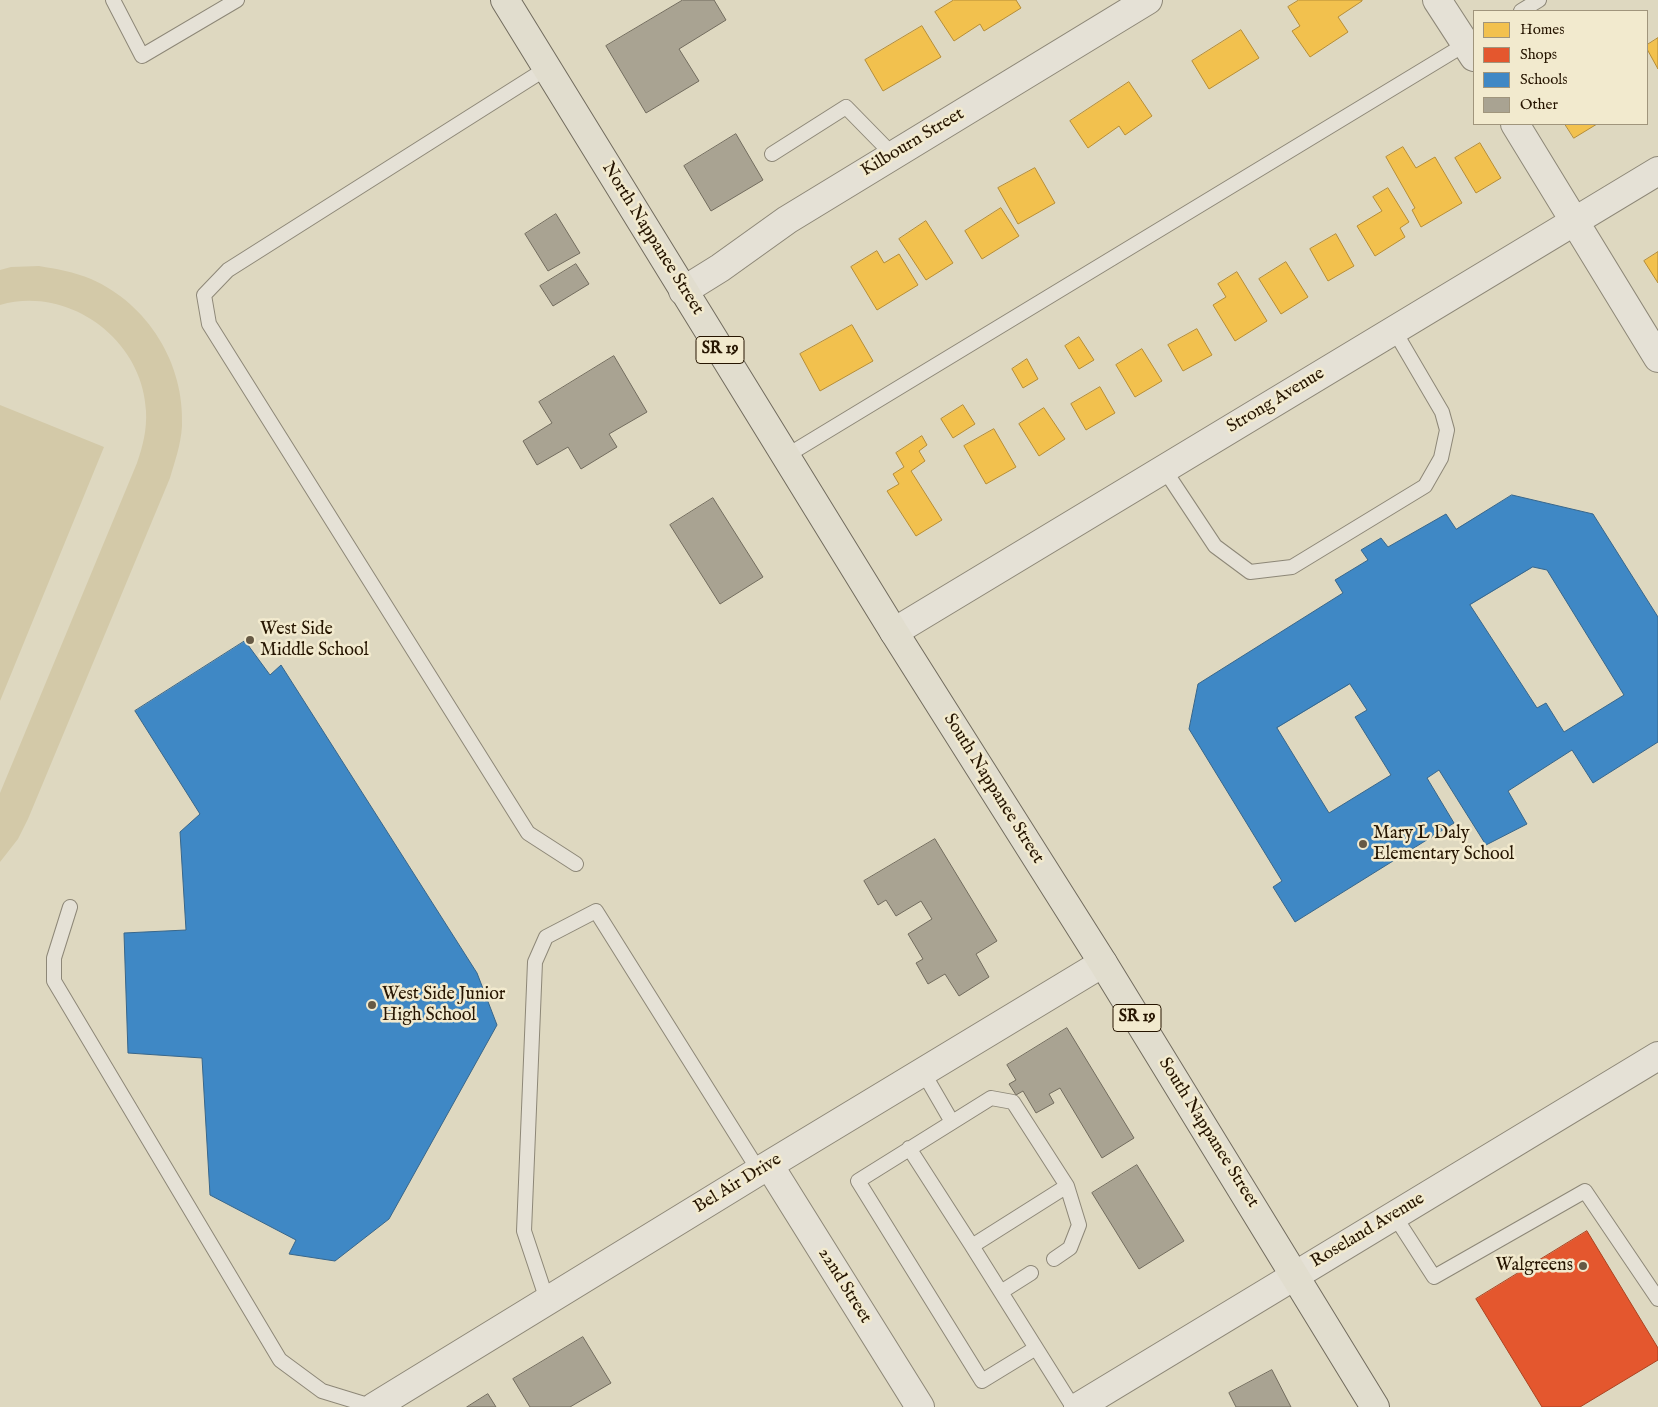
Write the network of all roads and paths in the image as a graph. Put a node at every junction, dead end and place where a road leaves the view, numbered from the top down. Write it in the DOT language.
graph roads {
  1 [pos="113,0"];
  2 [pos="237,0"];
  3 [pos="505,0"];
  4 [pos="1148,0"];
  5 [pos="1437,0"];
  6 [pos="1539,0"];
  7 [pos="1523,10"];
  8 [pos="1472,47"];
  9 [pos="547,68"];
  10 [pos="1516,125"];
  11 [pos="772,154"];
  12 [pos="893,155"];
  13 [pos="1658,171"];
  14 [pos="1574,222"];
  15 [pos="683,291"];
  16 [pos="1394,330"];
  17 [pos="1658,358"];
  18 [pos="786,456"];
  19 [pos="1164,469"];
  20 [pos="894,632"];
  21 [pos="576,864"];
  22 [pos="70,907"];
  23 [pos="1103,963"];
  24 [pos="1658,1056"];
  25 [pos="923,1072"];
  26 [pos="952,1122"];
  27 [pos="910,1148"];
  28 [pos="764,1168"];
  29 [pos="1067,1186"];
  30 [pos="1394,1215"];
  31 [pos="972,1246"];
  32 [pos="1054,1259"];
  33 [pos="1031,1273"];
  34 [pos="1295,1275"];
  35 [pos="1001,1292"];
  36 [pos="1658,1299"];
  37 [pos="547,1300"];
  38 [pos="1036,1348"];
  39 [pos="374,1407"];
  40 [pos="920,1407"];
  41 [pos="1073,1407"];
  42 [pos="1078,1407"];
  43 [pos="1375,1407"];
  1 -- 2 [label="lane"];
  3 -- 9 [label="main road, North Nappanee Street / SR 19"];
  4 -- 12 [label="street, Kilbourn Street"];
  5 -- 8 [label="street"];
  6 -- 7 [label="lane"];
  8 -- 18 [label="lane"];
  9 -- 15 [label="main road, North Nappanee Street / SR 19"];
  9 -- 21 [label="lane"];
  10 -- 14 [label="street"];
  11 -- 12 [label="lane"];
  12 -- 15 [label="street, Kilbourn Street"];
  13 -- 14 [label="street, Strong Avenue"];
  14 -- 16 [label="street, Strong Avenue"];
  14 -- 17 [label="street"];
  15 -- 18 [label="main road, North Nappanee Street / SR 19"];
  16 -- 19 [label="street, Strong Avenue"];
  16 -- 19 [label="lane"];
  18 -- 20 [label="main road, North Nappanee Street / SR 19"];
  19 -- 20 [label="street, Strong Avenue"];
  20 -- 23 [label="main road, South Nappanee Street / SR 19"];
  22 -- 39 [label="lane"];
  23 -- 25 [label="street, Bel Air Drive"];
  23 -- 34 [label="main road, South Nappanee Street / SR 19"];
  24 -- 30 [label="street, Roseland Avenue"];
  25 -- 26 [label="lane"];
  25 -- 28 [label="street, Bel Air Drive"];
  26 -- 27 [label="lane"];
  26 -- 29 [label="lane"];
  27 -- 31 [label="lane"];
  27 -- 38 [label="lane"];
  28 -- 37 [label="street, Bel Air Drive"];
  28 -- 37 [label="lane"];
  28 -- 40 [label="street, 22nd Street"];
  29 -- 31 [label="lane"];
  29 -- 32 [label="lane"];
  30 -- 34 [label="street, Roseland Avenue"];
  30 -- 36 [label="lane"];
  31 -- 35 [label="lane"];
  33 -- 35 [label="lane"];
  34 -- 42 [label="street, Roseland Avenue"];
  34 -- 43 [label="main road, South Nappanee Street / SR 19"];
  35 -- 38 [label="lane"];
  37 -- 39 [label="street, Bel Air Drive"];
  38 -- 41 [label="lane"];
}
